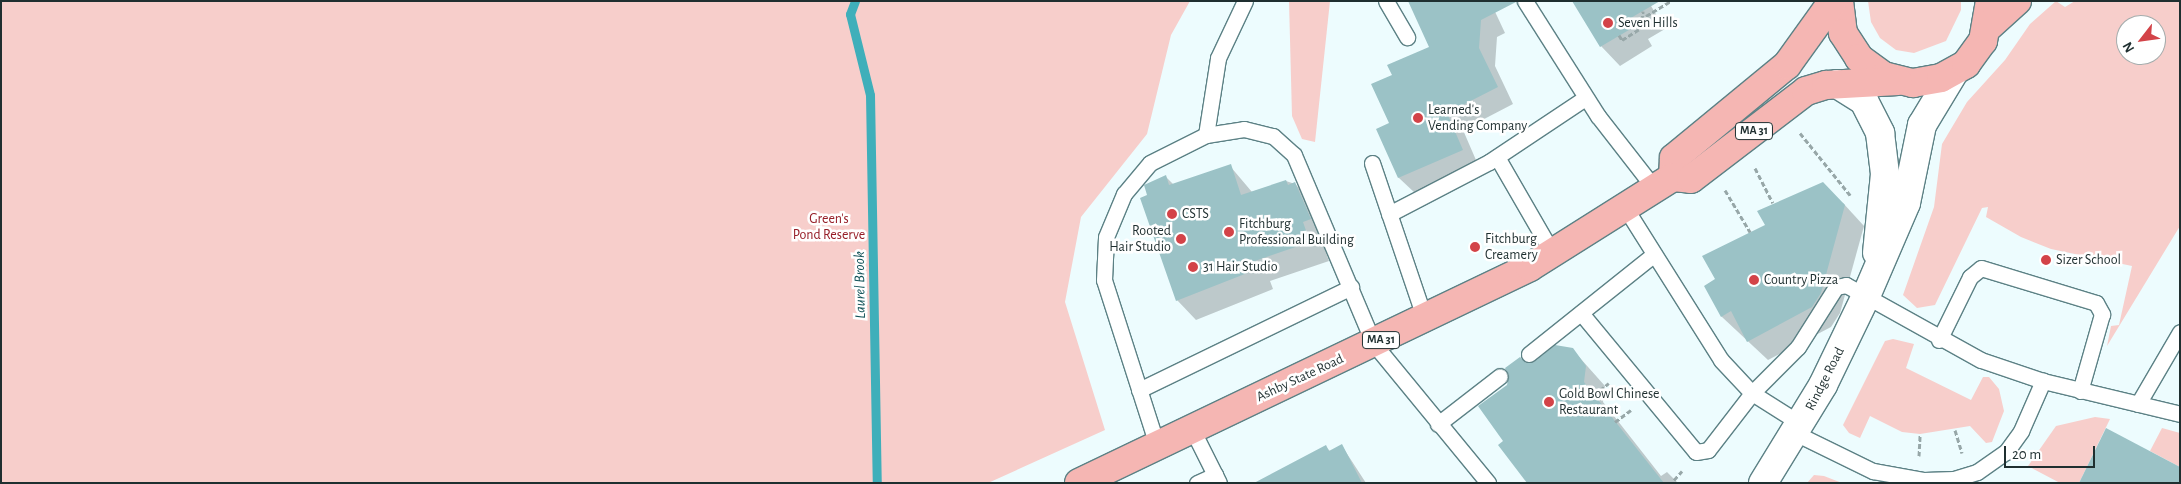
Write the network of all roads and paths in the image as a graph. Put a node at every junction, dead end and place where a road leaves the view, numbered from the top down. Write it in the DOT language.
graph roads {
  1 [pos="1245,1"];
  2 [pos="1386,1"];
  3 [pos="1525,1"];
  4 [pos="1671,1"];
  5 [pos="1833,1"];
  6 [pos="1839,1"];
  7 [pos="2017,1"];
  8 [pos="1643,11"];
  9 [pos="1989,14"];
  10 [pos="1646,16"];
  11 [pos="1619,35"];
  12 [pos="1407,37"];
  13 [pos="1850,46"];
  14 [pos="1954,72"];
  15 [pos="1898,81"];
  16 [pos="1865,93"];
  17 [pos="1585,98"];
  18 [pos="1795,126"];
  19 [pos="1206,135"];
  20 [pos="1497,157"];
  21 [pos="1751,161"];
  22 [pos="1372,163"];
  23 [pos="1664,183"];
  24 [pos="1722,185"];
  25 [pos="1850,195"];
  26 [pos="1773,203"];
  27 [pos="1626,208"];
  28 [pos="1389,214"];
  29 [pos="1750,232"];
  30 [pos="1553,254"];
  31 [pos="1653,255"];
  32 [pos="1876,269"];
  33 [pos="1351,287"];
  34 [pos="1866,296"];
  35 [pos="1581,313"];
  36 [pos="1425,320"];
  37 [pos="2180,332"];
  38 [pos="1939,340"];
  39 [pos="1374,344"];
  40 [pos="1529,354"];
  41 [pos="1500,376"];
  42 [pos="2044,381"];
  43 [pos="1139,390"];
  44 [pos="2080,391"];
  45 [pos="1752,393"];
  46 [pos="2138,404"];
  47 [pos="2180,414"];
  48 [pos="1438,424"];
  49 [pos="1192,429"];
  50 [pos="1798,429"];
  51 [pos="1920,434"];
  52 [pos="1157,445"];
  53 [pos="1919,458"];
  54 [pos="1217,479"];
  55 [pos="1078,483"];
  56 [pos="1197,483"];
  57 [pos="1488,483"];
  58 [pos="1763,483"];
  1 -- 19 [label="lane"];
  2 -- 12 [label="lane"];
  3 -- 17 [label="lane"];
  4 -- 10 [label="path"];
  5 -- 23 [label="main road"];
  6 -- 13 [label="main road"];
  7 -- 9 [label="main road, MA 31"];
  8 -- 10 [label="path"];
  9 -- 14 [label="main road, MA 31"];
  10 -- 11 [label="path"];
  13 -- 15 [label="main road"];
  13 -- 16 [label="street, Rindge Road"];
  14 -- 15 [label="main road, MA 31"];
  14 -- 32 [label="street, Rindge Road"];
  15 -- 16 [label="main road, Ashby State Road / MA 31"];
  16 -- 23 [label="main road, Ashby State Road / MA 31"];
  16 -- 32 [label="street, Rindge Road"];
  17 -- 20 [label="lane"];
  17 -- 23 [label="lane"];
  18 -- 25 [label="path"];
  19 -- 33 [label="lane"];
  19 -- 43 [label="lane"];
  20 -- 28 [label="lane"];
  20 -- 30 [label="lane"];
  21 -- 26 [label="path"];
  22 -- 28 [label="lane"];
  23 -- 27 [label="main road, Ashby State Road / MA 31"];
  24 -- 29 [label="path"];
  27 -- 30 [label="main road, Ashby State Road / MA 31"];
  27 -- 31 [label="lane"];
  28 -- 36 [label="lane"];
  30 -- 36 [label="main road, Ashby State Road / MA 31"];
  31 -- 35 [label="lane"];
  31 -- 45 [label="lane"];
  32 -- 34 [label="street, Rindge Road"];
  33 -- 39 [label="lane"];
  33 -- 43 [label="lane"];
  34 -- 38 [label="lane"];
  34 -- 45 [label="lane"];
  34 -- 50 [label="street, Rindge Road"];
  35 -- 40 [label="lane"];
  35 -- 45 [label="lane"];
  36 -- 39 [label="main road, Ashby State Road / MA 31"];
  37 -- 46 [label="lane"];
  38 -- 42 [label="lane"];
  38 -- 44 [label="lane"];
  39 -- 48 [label="lane"];
  39 -- 49 [label="main road, Ashby State Road / MA 31"];
  41 -- 48 [label="lane"];
  42 -- 44 [label="lane"];
  42 -- 50 [label="lane"];
  43 -- 52 [label="lane"];
  44 -- 46 [label="lane"];
  45 -- 50 [label="lane"];
  46 -- 47 [label="lane"];
  48 -- 57 [label="lane"];
  49 -- 52 [label="main road, Ashby State Road / MA 31"];
  49 -- 54 [label="lane"];
  50 -- 58 [label="street, Rindge Road"];
  51 -- 53 [label="path"];
  52 -- 55 [label="main road, Ashby State Road / MA 31"];
  54 -- 56 [label="lane"];
}
